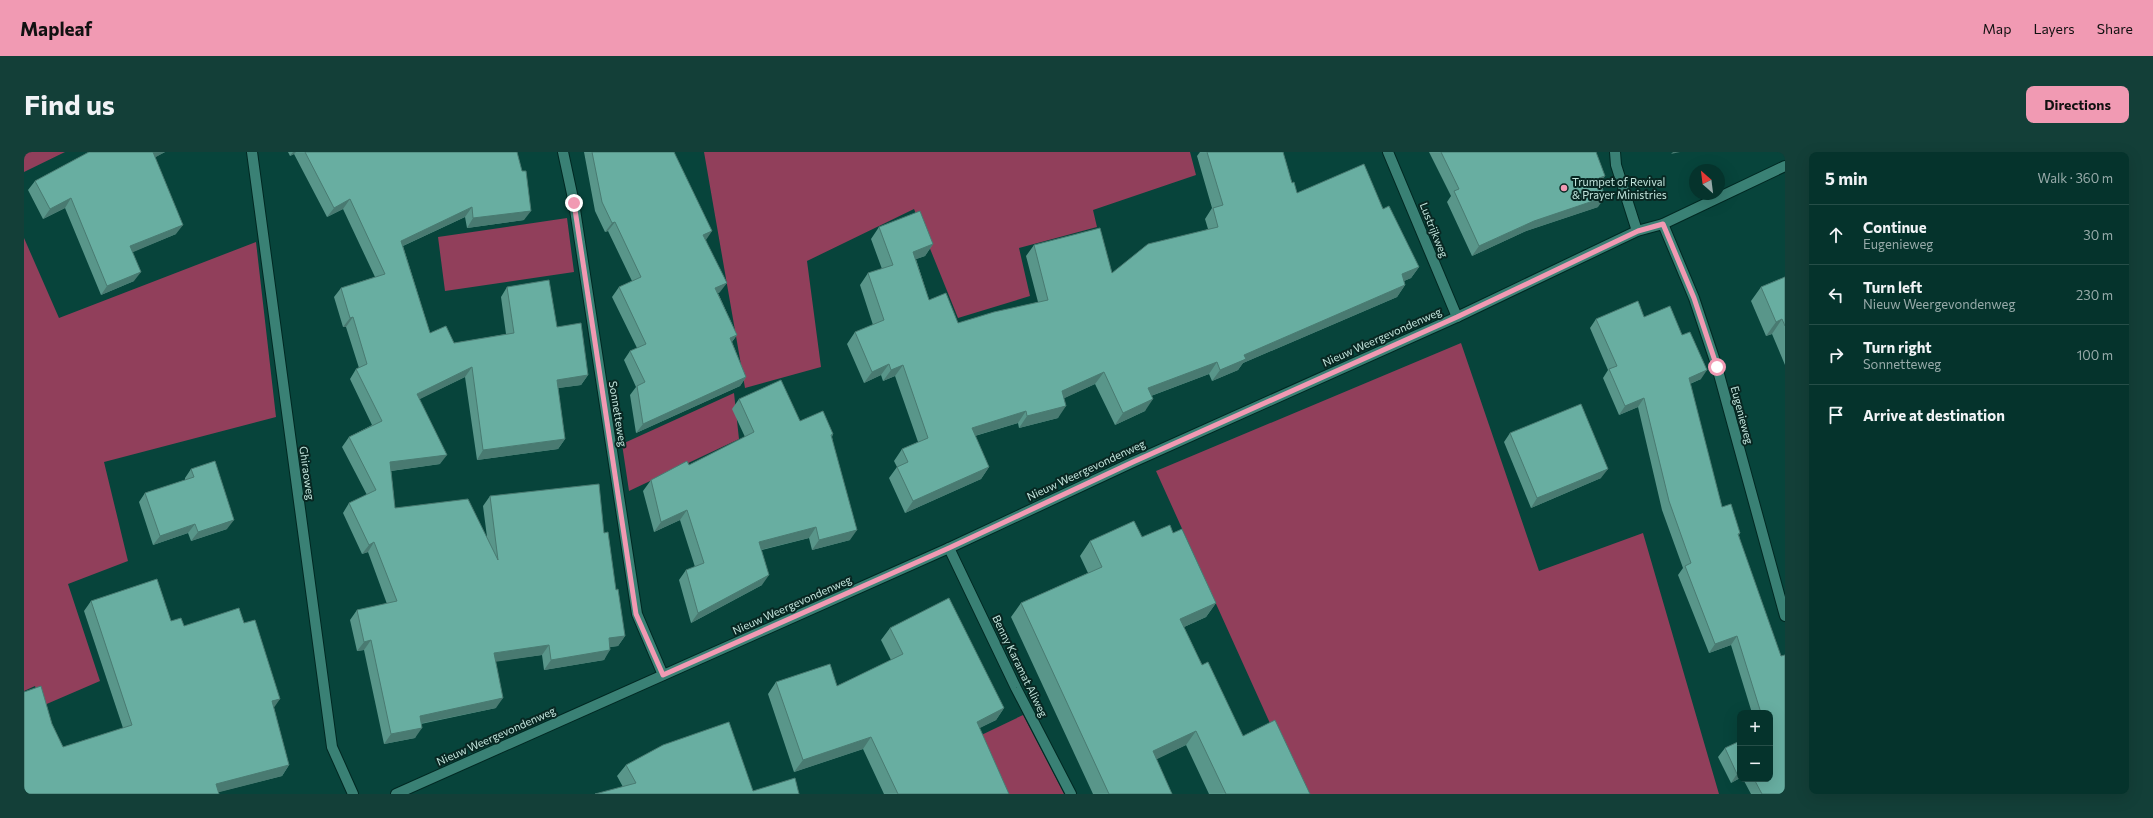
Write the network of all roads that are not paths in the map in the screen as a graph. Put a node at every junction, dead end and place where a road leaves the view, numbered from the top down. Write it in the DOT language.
graph roads {
  1 [pos="252,152"];
  2 [pos="563,152"];
  3 [pos="1388,152"];
  4 [pos="1615,152"];
  5 [pos="1785,166"];
  6 [pos="1663,224"];
  7 [pos="1638,231"];
  8 [pos="1457,317"];
  9 [pos="949,548"];
  10 [pos="1785,616"];
  11 [pos="663,675"];
  12 [pos="353,794"];
  13 [pos="396,794"];
  14 [pos="1071,794"];
  1 -- 12 [label="street, Ghiraoweg"];
  2 -- 11 [label="street, Sonnetteweg"];
  3 -- 8 [label="street, Lustrijkweg"];
  4 -- 7 [label="street"];
  5 -- 6 [label="street, Nieuw Weergevondenweg"];
  6 -- 7 [label="street, Nieuw Weergevondenweg"];
  6 -- 10 [label="street, Eugenieweg"];
  7 -- 8 [label="street, Nieuw Weergevondenweg"];
  8 -- 9 [label="street, Nieuw Weergevondenweg"];
  9 -- 11 [label="street, Nieuw Weergevondenweg"];
  9 -- 14 [label="street, Benny Karamat Aliweg"];
  11 -- 13 [label="street, Nieuw Weergevondenweg"];
}
